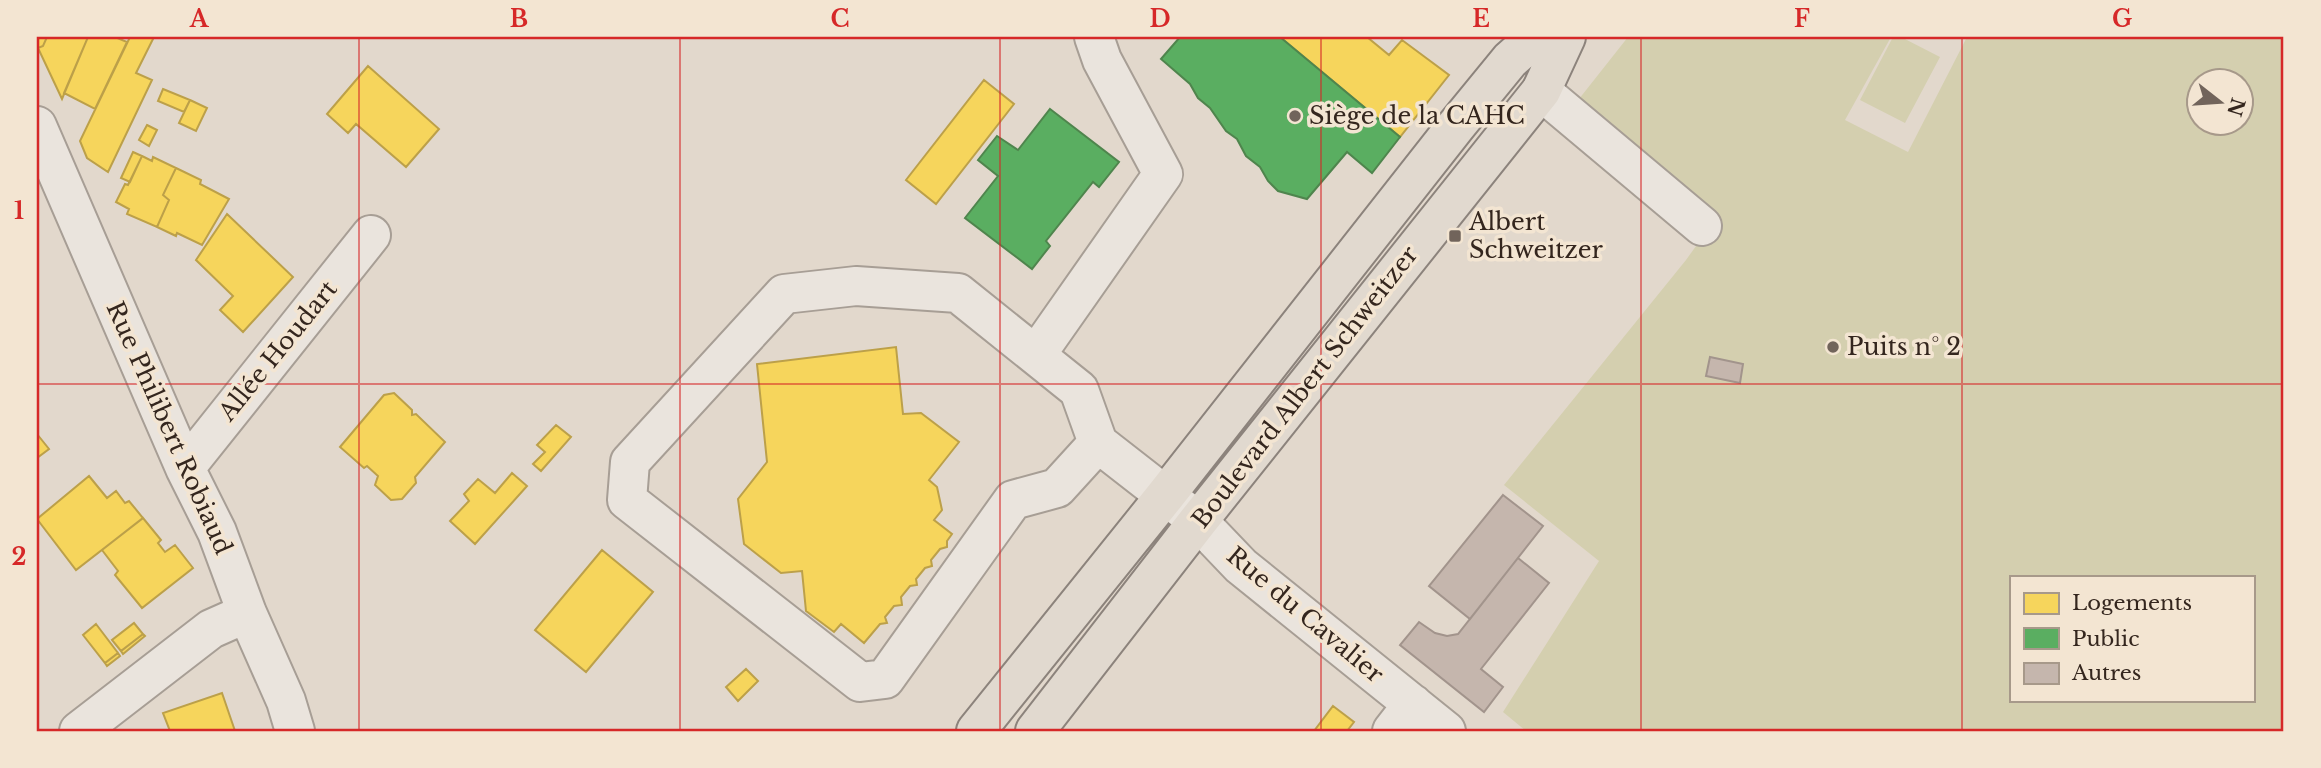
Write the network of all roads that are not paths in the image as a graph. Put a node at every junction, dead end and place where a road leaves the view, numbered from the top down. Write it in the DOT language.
graph roads {
  1 [pos="1094,37"];
  2 [pos="1508,37"];
  3 [pos="1536,37"];
  4 [pos="1566,37"];
  5 [pos="1541,90"];
  6 [pos="37,126"];
  7 [pos="1456,126"];
  8 [pos="1702,226"];
  9 [pos="371,235"];
  10 [pos="1036,355"];
  11 [pos="1098,443"];
  12 [pos="185,468"];
  13 [pos="1166,496"];
  14 [pos="1198,521"];
  15 [pos="247,613"];
  16 [pos="1403,718"];
  17 [pos="79,731"];
  18 [pos="295,731"];
  19 [pos="976,731"];
  20 [pos="1035,731"];
  21 [pos="1446,731"];
  1 -- 10 [label="street"];
  2 -- 7 [label="street, Boulevard Albert Schweitzer"];
  3 -- 7 [label="main road, Boulevard Albert Schweitzer"];
  4 -- 5 [label="main road, Boulevard Albert Schweitzer"];
  5 -- 8 [label="street"];
  5 -- 14 [label="main road, Boulevard Albert Schweitzer"];
  6 -- 12 [label="street, Rue Philibert Robiaud"];
  7 -- 13 [label="main road, Boulevard Albert Schweitzer"];
  9 -- 12 [label="street, Allée Houdart"];
  10 -- 11 [label="street"];
  10 -- 11 [label="street"];
  11 -- 13 [label="street, Rue du Cavalier"];
  12 -- 15 [label="street, Rue Philibert Robiaud"];
  13 -- 14 [label="street, Rue du Cavalier"];
  13 -- 19 [label="main road, Boulevard Albert Schweitzer"];
  14 -- 16 [label="street, Rue du Cavalier"];
  14 -- 20 [label="main road, Boulevard Albert Schweitzer"];
  15 -- 17 [label="street"];
  15 -- 18 [label="street, Rue Philibert Robiaud"];
  16 -- 21 [label="street, Rue du Cavalier"];
}
